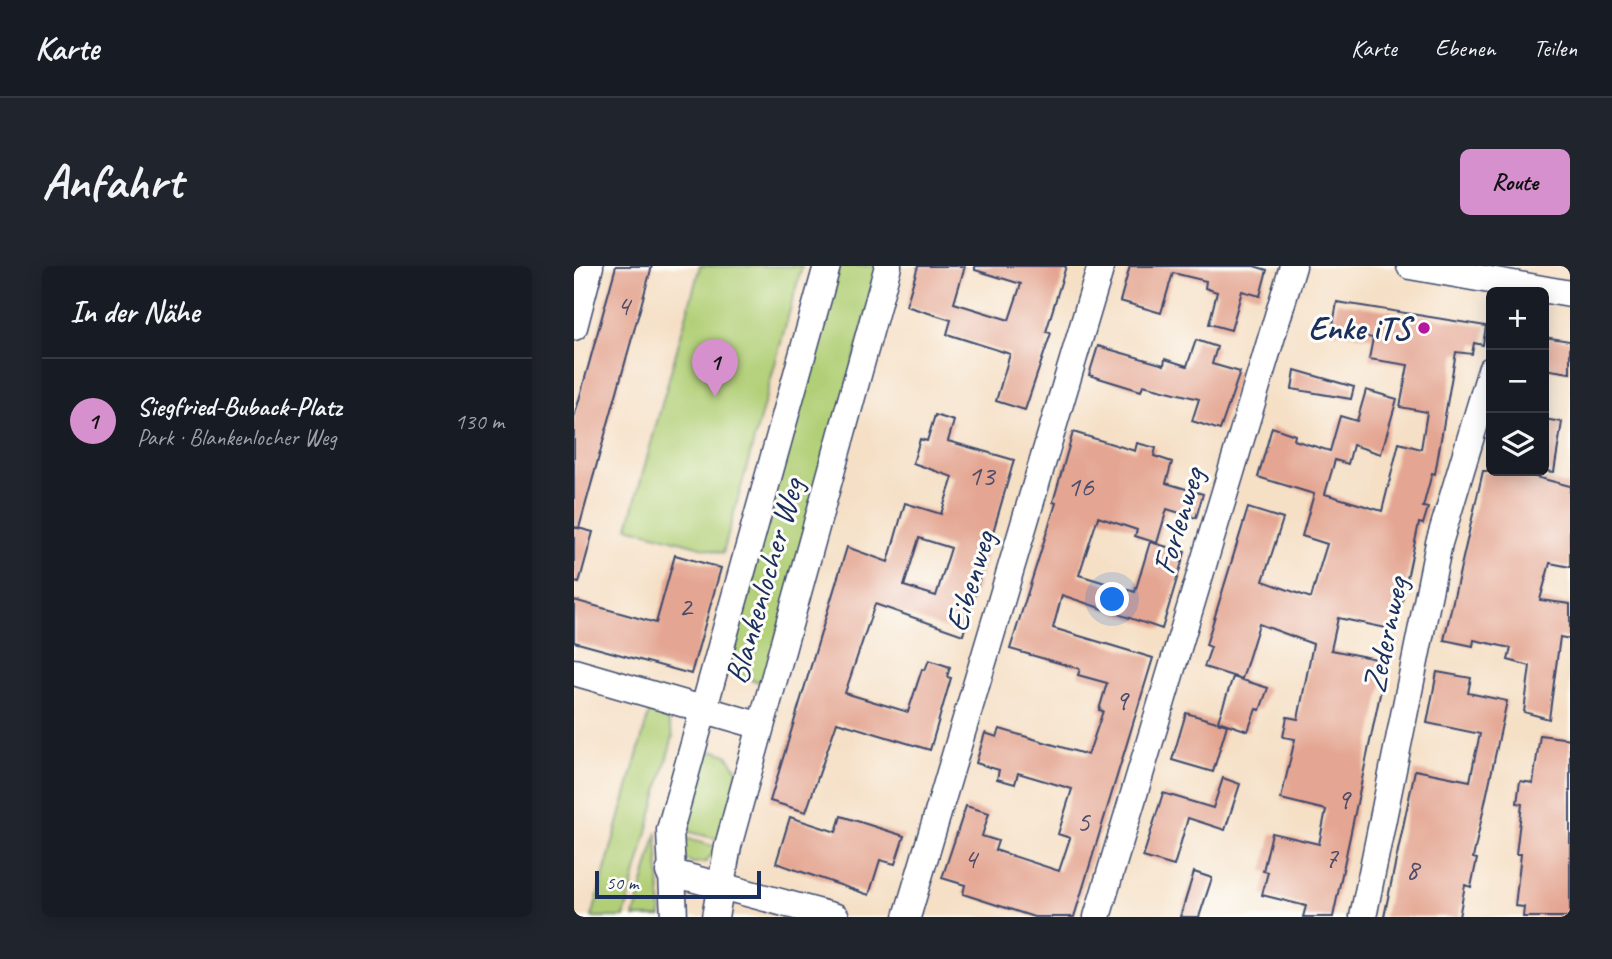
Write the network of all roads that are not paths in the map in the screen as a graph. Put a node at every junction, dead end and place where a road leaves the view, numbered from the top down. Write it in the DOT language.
graph roads {
  1 [pos="590,266"];
  2 [pos="827,266"];
  3 [pos="888,266"];
  4 [pos="1101,266"];
  5 [pos="1293,266"];
  6 [pos="1410,266"];
  7 [pos="1520,281"];
  8 [pos="1570,294"];
  9 [pos="574,327"];
  10 [pos="1486,387"];
  11 [pos="574,672"];
  12 [pos="701,709"];
  13 [pos="761,726"];
  14 [pos="670,872"];
  15 [pos="720,888"];
  16 [pos="674,917"];
  17 [pos="715,917"];
  18 [pos="836,917"];
  19 [pos="907,917"];
  20 [pos="1097,917"];
  21 [pos="1363,917"];
  1 -- 9 [label="street"];
  2 -- 12 [label="street, Blankenlocher Weg"];
  3 -- 13 [label="street, Blankenlocher Weg"];
  4 -- 19 [label="street, Eibenweg"];
  5 -- 20 [label="street, Forlenweg"];
  6 -- 7 [label="street"];
  7 -- 8 [label="street"];
  10 -- 21 [label="street, Zedernweg"];
  11 -- 12 [label="street"];
  12 -- 13 [label="street"];
  12 -- 14 [label="street, Blankenlocher Weg"];
  13 -- 15 [label="street, Blankenlocher Weg"];
  14 -- 15 [label="street"];
  14 -- 16 [label="street, Blankenlocher Weg"];
  15 -- 17 [label="street, Blankenlocher Weg"];
  15 -- 18 [label="street"];
}
